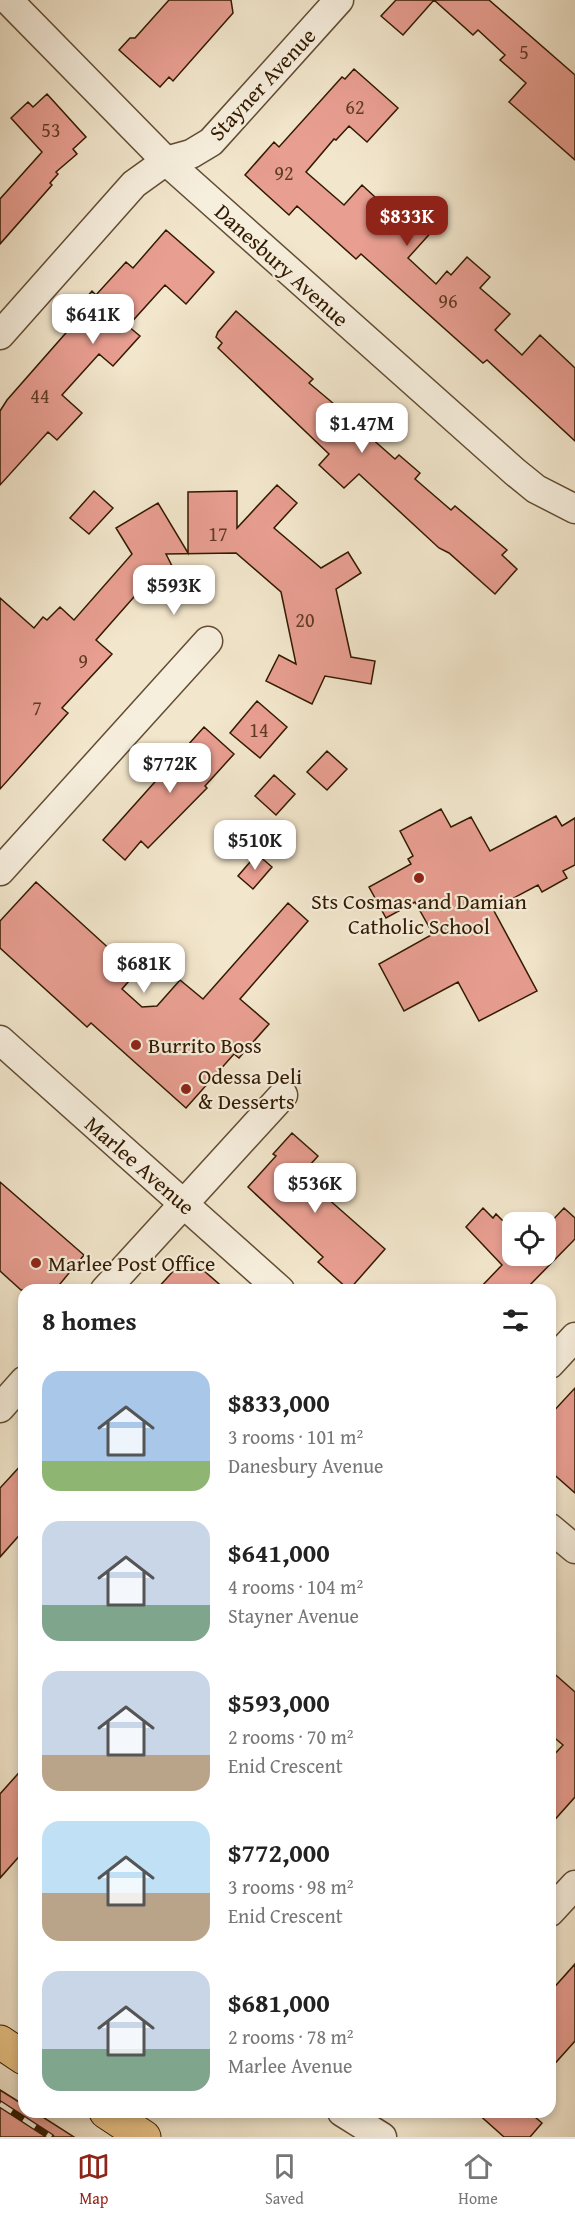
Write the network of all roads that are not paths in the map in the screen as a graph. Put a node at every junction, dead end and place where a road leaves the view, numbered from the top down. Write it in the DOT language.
graph roads {
  1 [pos="8,0"];
  2 [pos="339,0"];
  3 [pos="166,161"];
  4 [pos="0,335"];
  5 [pos="575,509"];
  6 [pos="208,641"];
  7 [pos="0,871"];
  8 [pos="0,1040"];
  9 [pos="283,1095"];
  10 [pos="182,1203"];
  11 [pos="110,1284"];
  12 [pos="273,1284"];
  13 [pos="575,1337"];
  14 [pos="556,1358"];
  15 [pos="18,1388"];
  16 [pos="0,1408"];
  17 [pos="556,1533"];
  18 [pos="575,1549"];
  19 [pos="575,1885"];
  20 [pos="556,1906"];
  21 [pos="0,2042"];
  22 [pos="18,2054"];
  23 [pos="115,2118"];
  24 [pos="144,2137"];
  1 -- 3 [label="street, Danesbury Avenue"];
  2 -- 3 [label="street, Stayner Avenue"];
  3 -- 4 [label="street, Stayner Avenue"];
  3 -- 5 [label="street, Danesbury Avenue"];
  6 -- 7 [label="street"];
  8 -- 10 [label="street, Marlee Avenue"];
  9 -- 10 [label="street"];
  10 -- 11 [label="street"];
  10 -- 12 [label="street, Marlee Avenue"];
  13 -- 14 [label="street"];
  15 -- 16 [label="street"];
  17 -- 18 [label="street"];
  19 -- 20 [label="street"];
  21 -- 22 [label="highway"];
  23 -- 24 [label="highway"];
}
